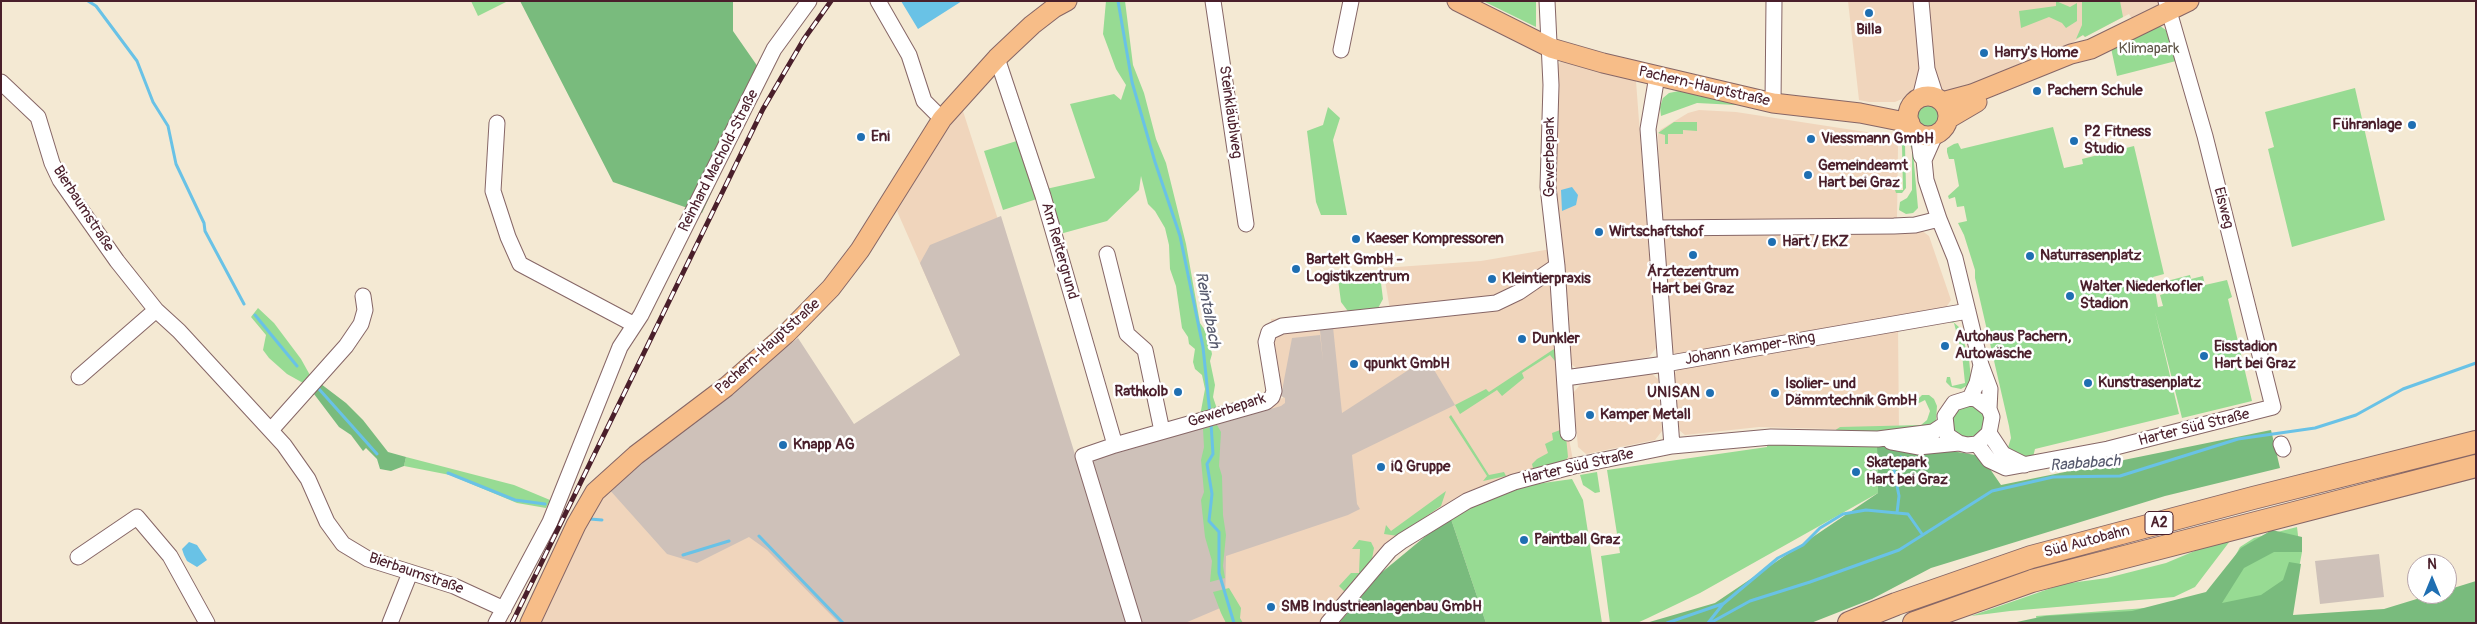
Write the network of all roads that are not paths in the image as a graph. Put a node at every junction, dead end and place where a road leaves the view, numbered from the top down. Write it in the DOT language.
graph roads {
  1 [pos="809,1"];
  2 [pos="878,1"];
  3 [pos="1067,1"];
  4 [pos="1213,1"];
  5 [pos="1351,1"];
  6 [pos="1457,1"];
  7 [pos="1547,1"];
  8 [pos="1774,1"];
  9 [pos="1921,1"];
  10 [pos="2189,1"];
  11 [pos="2167,6"];
  12 [pos="1551,48"];
  13 [pos="1341,50"];
  14 [pos="997,58"];
  15 [pos="1657,76"];
  16 [pos="1,82"];
  17 [pos="1773,103"];
  18 [pos="1927,114"];
  19 [pos="942,118"];
  20 [pos="497,124"];
  21 [pos="1938,220"];
  22 [pos="1246,224"];
  23 [pos="1655,228"];
  24 [pos="1107,254"];
  25 [pos="1557,266"];
  26 [pos="363,296"];
  27 [pos="156,310"];
  28 [pos="1968,311"];
  29 [pos="633,324"];
  30 [pos="1665,364"];
  31 [pos="1982,365"];
  32 [pos="79,377"];
  33 [pos="1565,378"];
  34 [pos="1970,398"];
  35 [pos="2273,407"];
  36 [pos="1988,409"];
  37 [pos="1945,424"];
  38 [pos="271,430"];
  39 [pos="1162,431"];
  40 [pos="1568,433"];
  41 [pos="1989,433"];
  42 [pos="1878,439"];
  43 [pos="2476,442"];
  44 [pos="1959,443"];
  45 [pos="1977,444"];
  46 [pos="1115,445"];
  47 [pos="1672,446"];
  48 [pos="2027,465"];
  49 [pos="2476,466"];
  50 [pos="78,557"];
  51 [pos="410,572"];
  52 [pos="504,609"];
  53 [pos="206,623"];
  54 [pos="390,623"];
  55 [pos="496,623"];
  56 [pos="530,623"];
  57 [pos="1134,623"];
  58 [pos="1328,623"];
  59 [pos="1849,623"];
  60 [pos="1914,623"];
  1 -- 29 [label="street, Reinhard Machold-Straße"];
  2 -- 19 [label="street"];
  3 -- 14 [label="main road, Pachern-Hauptstraße"];
  4 -- 22 [label="street, Steinkläublweg"];
  5 -- 13 [label="street"];
  6 -- 12 [label="main road, Pachern-Hauptstraße"];
  7 -- 12 [label="street"];
  8 -- 17 [label="street"];
  9 -- 18 [label="street"];
  10 -- 11 [label="main road"];
  11 -- 18 [label="main road"];
  11 -- 35 [label="street, Eisweg"];
  12 -- 15 [label="main road, Pachern-Hauptstraße"];
  12 -- 25 [label="street, Gewerbepark"];
  14 -- 19 [label="main road, Pachern-Hauptstraße"];
  14 -- 46 [label="street, Am Reitergrund"];
  15 -- 17 [label="main road, Pachern-Hauptstraße"];
  15 -- 23 [label="street, Johann Kamper-Ring"];
  16 -- 27 [label="street, Bierbaumstraße"];
  17 -- 18 [label="main road, Pachern-Hauptstraße"];
  18 -- 21 [label="street"];
  19 -- 56 [label="main road, Pachern-Hauptstraße"];
  20 -- 29 [label="street"];
  21 -- 23 [label="street"];
  21 -- 28 [label="street"];
  23 -- 30 [label="street, Johann Kamper-Ring"];
  24 -- 39 [label="street"];
  25 -- 33 [label="street, Gewerbepark"];
  25 -- 39 [label="street, Gewerbepark"];
  26 -- 38 [label="street"];
  27 -- 32 [label="street"];
  27 -- 38 [label="street, Bierbaumstraße"];
  28 -- 30 [label="street, Johann Kamper-Ring"];
  28 -- 31 [label="street"];
  29 -- 52 [label="street, Reinhard Machold-Straße"];
  30 -- 33 [label="street"];
  30 -- 47 [label="street"];
  31 -- 34 [label="street"];
  31 -- 36 [label="street"];
  33 -- 40 [label="street, Gewerbepark"];
  34 -- 36 [label="street"];
  34 -- 37 [label="street"];
  35 -- 48 [label="street, Harter Süd Straße"];
  36 -- 41 [label="street"];
  37 -- 42 [label="street, Harter Süd Straße"];
  37 -- 44 [label="street"];
  38 -- 51 [label="street, Bierbaumstraße"];
  39 -- 46 [label="street, Gewerbepark"];
  41 -- 45 [label="street"];
  41 -- 48 [label="street"];
  42 -- 44 [label="street, Harter Süd Straße"];
  42 -- 47 [label="street, Harter Süd Straße"];
  43 -- 59 [label="highway, Süd Autobahn / A2"];
  44 -- 45 [label="street, Harter Süd Straße"];
  45 -- 48 [label="street, Harter Süd Straße"];
  46 -- 57 [label="street, Gewerbepark"];
  47 -- 58 [label="street, Harter Süd Straße"];
  49 -- 60 [label="highway, Süd Autobahn / A2"];
  50 -- 53 [label="street"];
  51 -- 52 [label="street, Bierbaumstraße"];
  51 -- 54 [label="street"];
  52 -- 55 [label="street, Reinhard Machold-Straße"];
}
